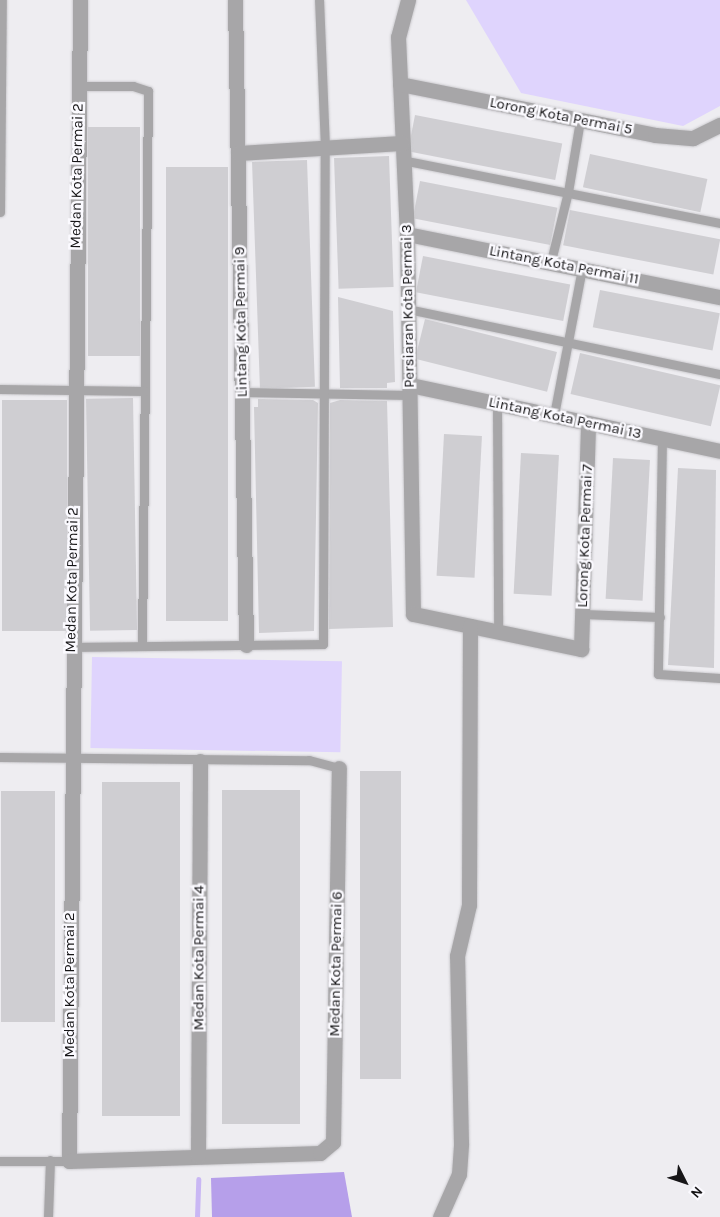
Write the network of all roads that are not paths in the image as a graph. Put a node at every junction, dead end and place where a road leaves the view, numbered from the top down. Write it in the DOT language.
graph roads {
  1 [pos="2,0"];
  2 [pos="80,0"];
  3 [pos="235,0"];
  4 [pos="319,0"];
  5 [pos="408,0"];
  6 [pos="400,84"];
  7 [pos="79,86"];
  8 [pos="580,120"];
  9 [pos="720,125"];
  10 [pos="402,143"];
  11 [pos="325,148"];
  12 [pos="238,153"];
  13 [pos="402,160"];
  14 [pos="568,192"];
  15 [pos="0,212"];
  16 [pos="720,223"];
  17 [pos="407,234"];
  18 [pos="550,261"];
  19 [pos="582,268"];
  20 [pos="720,297"];
  21 [pos="408,309"];
  22 [pos="568,342"];
  23 [pos="720,374"];
  24 [pos="0,389"];
  25 [pos="75,389"];
  26 [pos="410,390"];
  27 [pos="145,391"];
  28 [pos="242,392"];
  29 [pos="324,393"];
  30 [pos="496,403"];
  31 [pos="554,415"];
  32 [pos="588,422"];
  33 [pos="662,438"];
  34 [pos="720,451"];
  35 [pos="582,614"];
  36 [pos="660,617"];
  37 [pos="470,626"];
  38 [pos="498,632"];
  39 [pos="246,645"];
  40 [pos="142,646"];
  41 [pos="71,647"];
  42 [pos="720,678"];
  43 [pos="0,756"];
  44 [pos="72,760"];
  45 [pos="200,761"];
  46 [pos="339,768"];
  47 [pos="198,1156"];
  48 [pos="50,1160"];
  49 [pos="69,1161"];
  50 [pos="0,1162"];
  51 [pos="48,1217"];
  52 [pos="440,1217"];
  1 -- 15 [label="lane"];
  2 -- 7 [label="street, Medan Kota Permai 2"];
  3 -- 12 [label="street, Lintang Kota Permai 9"];
  4 -- 11 [label="lane"];
  5 -- 6 [label="street, Persiaran Kota Permai 3"];
  6 -- 8 [label="street, Lorong Kota Permai 5"];
  6 -- 10 [label="street, Persiaran Kota Permai 3"];
  7 -- 25 [label="street, Medan Kota Permai 2"];
  7 -- 27 [label="lane"];
  8 -- 9 [label="street, Lorong Kota Permai 5"];
  8 -- 14 [label="lane"];
  10 -- 11 [label="street"];
  10 -- 13 [label="street, Persiaran Kota Permai 3"];
  11 -- 12 [label="street"];
  11 -- 29 [label="lane"];
  12 -- 28 [label="street, Lintang Kota Permai 9"];
  13 -- 14 [label="lane"];
  13 -- 17 [label="street, Persiaran Kota Permai 3"];
  14 -- 16 [label="lane"];
  14 -- 18 [label="lane"];
  17 -- 18 [label="street, Lintang Kota Permai 11"];
  17 -- 21 [label="street, Persiaran Kota Permai 3"];
  18 -- 19 [label="street, Lintang Kota Permai 11"];
  19 -- 20 [label="street, Lintang Kota Permai 11"];
  19 -- 22 [label="lane"];
  21 -- 22 [label="lane"];
  21 -- 26 [label="street, Persiaran Kota Permai 3"];
  22 -- 23 [label="lane"];
  22 -- 31 [label="lane"];
  24 -- 25 [label="lane"];
  25 -- 27 [label="lane"];
  25 -- 41 [label="street, Medan Kota Permai 2"];
  26 -- 29 [label="lane"];
  26 -- 30 [label="street, Lintang Kota Permai 13"];
  26 -- 37 [label="street, Persiaran Kota Permai 3"];
  27 -- 40 [label="lane"];
  28 -- 29 [label="lane"];
  28 -- 39 [label="street, Lintang Kota Permai 9"];
  29 -- 39 [label="lane"];
  30 -- 31 [label="street, Lintang Kota Permai 13"];
  30 -- 38 [label="lane"];
  31 -- 32 [label="street, Lintang Kota Permai 13"];
  32 -- 33 [label="street, Lintang Kota Permai 13"];
  32 -- 35 [label="street, Lorong Kota Permai 7"];
  33 -- 34 [label="street, Lintang Kota Permai 13"];
  33 -- 36 [label="lane"];
  35 -- 36 [label="lane"];
  35 -- 38 [label="street, Lorong Kota Permai 7"];
  36 -- 42 [label="lane"];
  37 -- 38 [label="street"];
  37 -- 52 [label="street"];
  39 -- 40 [label="lane"];
  40 -- 41 [label="lane"];
  41 -- 44 [label="street, Medan Kota Permai 2"];
  43 -- 44 [label="lane"];
  44 -- 45 [label="lane"];
  44 -- 49 [label="street, Medan Kota Permai 2"];
  45 -- 46 [label="lane"];
  45 -- 47 [label="street, Medan Kota Permai 4"];
  46 -- 47 [label="street, Medan Kota Permai 6"];
  47 -- 49 [label="street"];
  48 -- 49 [label="lane"];
  48 -- 50 [label="lane"];
  48 -- 51 [label="lane"];
}
